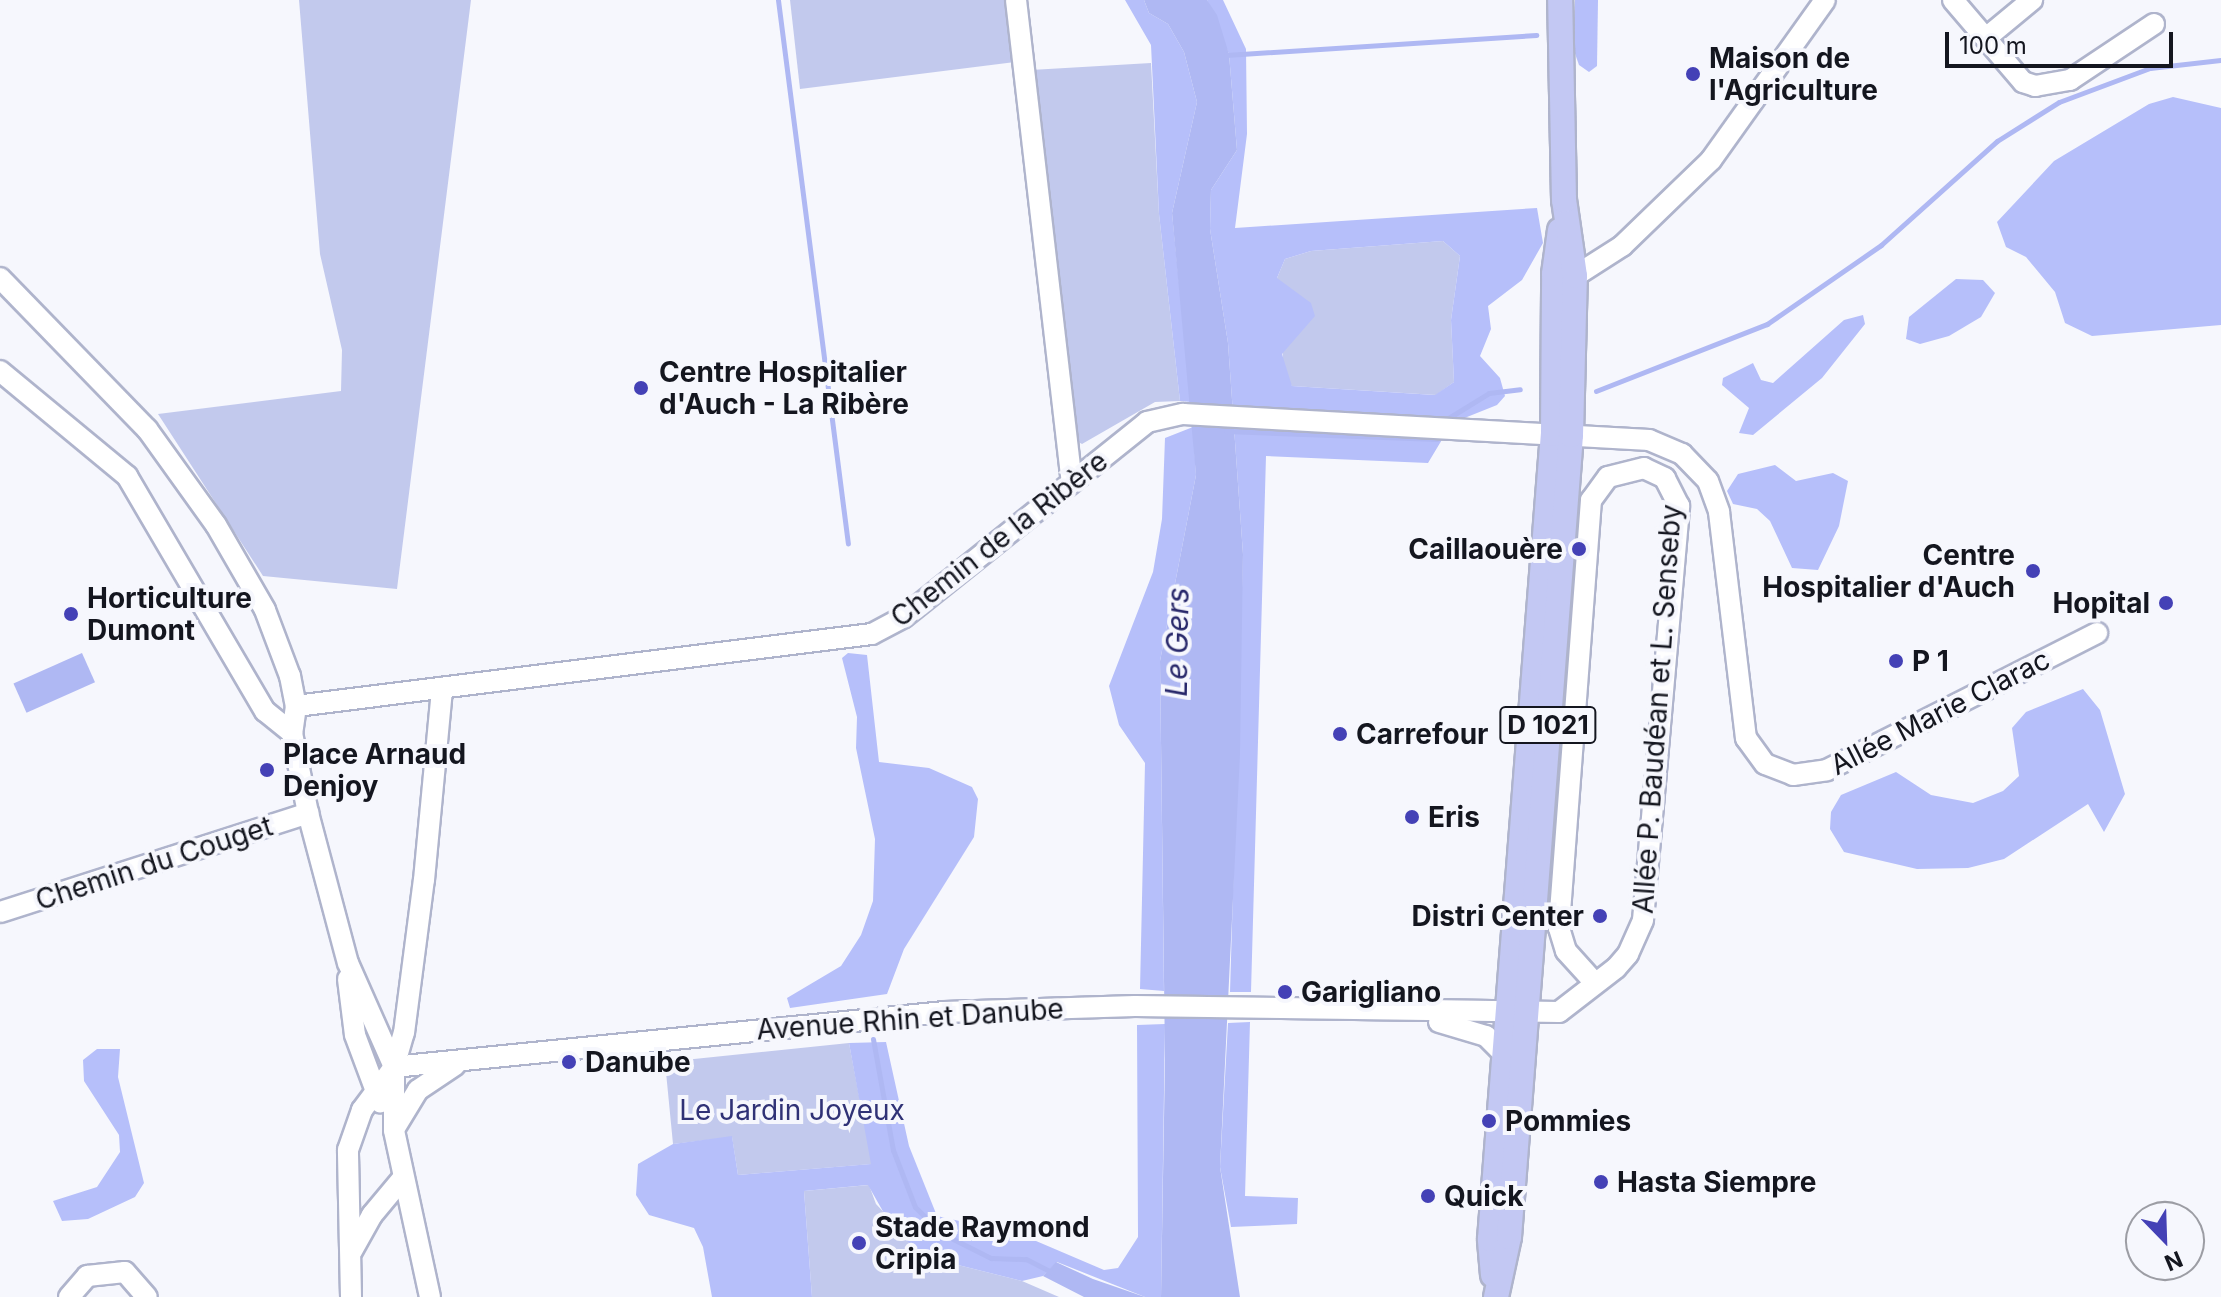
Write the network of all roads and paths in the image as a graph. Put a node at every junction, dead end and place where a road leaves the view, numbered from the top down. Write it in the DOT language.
graph roads {
  1 [pos="1016,0"];
  2 [pos="1560,0"];
  3 [pos="1825,0"];
  4 [pos="1953,0"];
  5 [pos="2032,0"];
  6 [pos="2154,24"];
  7 [pos="1986,38"];
  8 [pos="1565,275"];
  9 [pos="0,278"];
  10 [pos="0,371"];
  11 [pos="1562,434"];
  12 [pos="1682,454"];
  13 [pos="1665,478"];
  14 [pos="1072,482"];
  15 [pos="2097,633"];
  16 [pos="442,688"];
  17 [pos="296,706"];
  18 [pos="292,733"];
  19 [pos="308,813"];
  20 [pos="0,912"];
  21 [pos="348,963"];
  22 [pos="1595,983"];
  23 [pos="1380,1011"];
  24 [pos="1517,1014"];
  25 [pos="404,1033"];
  26 [pos="1504,1054"];
  27 [pos="451,1063"];
  28 [pos="388,1080"];
  29 [pos="394,1130"];
  30 [pos="402,1179"];
  31 [pos="350,1256"];
  32 [pos="69,1297"];
  33 [pos="147,1297"];
  34 [pos="351,1297"];
  35 [pos="430,1297"];
  36 [pos="1495,1297"];
  1 -- 14 [label="street"];
  2 -- 8 [label="main road, D 1021"];
  3 -- 8 [label="street"];
  4 -- 7 [label="street"];
  5 -- 7 [label="street"];
  6 -- 7 [label="street"];
  8 -- 11 [label="main road, D 1021"];
  9 -- 17 [label="street"];
  10 -- 18 [label="street"];
  11 -- 12 [label="street, Allée Marie Clarac"];
  11 -- 14 [label="street, Chemin de la Ribère"];
  11 -- 24 [label="main road, D 1021"];
  12 -- 13 [label="street"];
  12 -- 15 [label="street, Allée Marie Clarac"];
  13 -- 22 [label="street, Allée P. Baudéan et L. Senseby"];
  13 -- 22 [label="street, Allée P. Baudéan et L. Senseby"];
  14 -- 16 [label="street, Chemin de la Ribère"];
  16 -- 17 [label="street, Chemin de la Ribère"];
  16 -- 25 [label="street"];
  17 -- 18 [label="street"];
  18 -- 19 [label="street"];
  19 -- 20 [label="street, Chemin du Couget"];
  19 -- 21 [label="street"];
  21 -- 28 [label="street"];
  21 -- 28 [label="street"];
  22 -- 24 [label="street, Allée P. Baudéan et L. Senseby"];
  23 -- 24 [label="street, Avenue Rhin et Danube"];
  23 -- 26 [label="street, Avenue Rhin et Danube"];
  23 -- 27 [label="street, Avenue Rhin et Danube"];
  24 -- 26 [label="main road, D 1021"];
  24 -- 36 [label="main road, D 1021"];
  25 -- 27 [label="street"];
  25 -- 28 [label="street"];
  26 -- 36 [label="main road, D 1021"];
  27 -- 28 [label="street, Avenue Rhin et Danube"];
  27 -- 29 [label="street"];
  28 -- 29 [label="street"];
  28 -- 31 [label="street"];
  29 -- 30 [label="street"];
  30 -- 31 [label="street"];
  30 -- 35 [label="street"];
  31 -- 34 [label="street"];
  32 -- 33 [label="street"];
}
